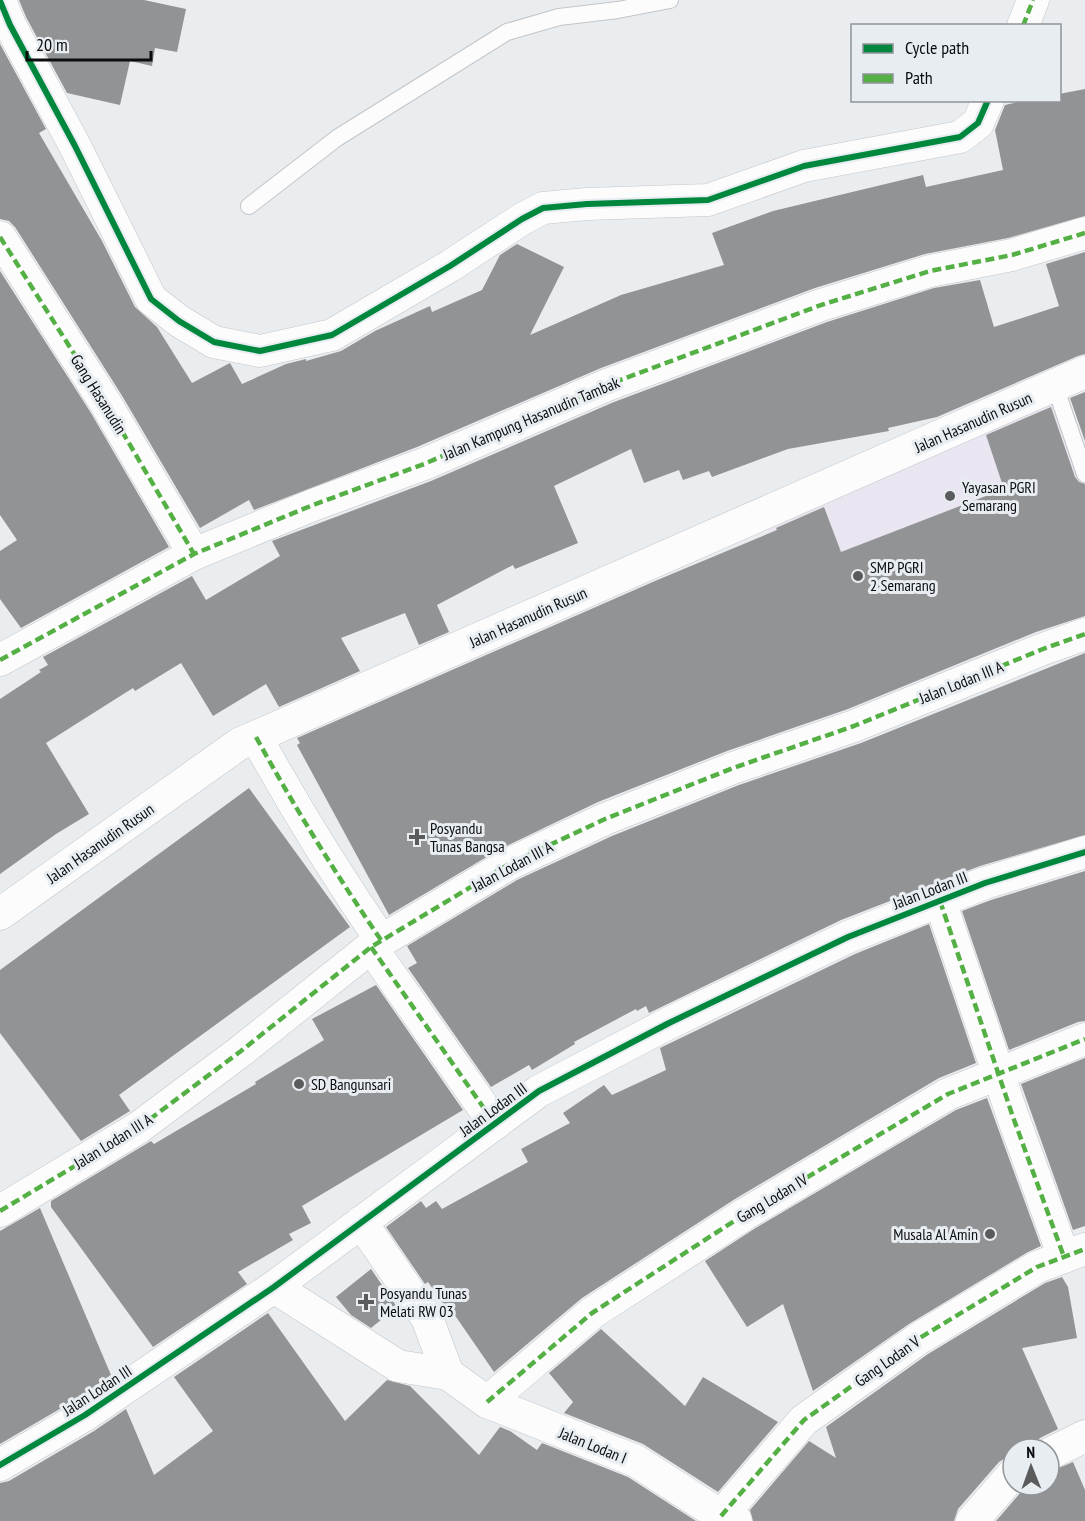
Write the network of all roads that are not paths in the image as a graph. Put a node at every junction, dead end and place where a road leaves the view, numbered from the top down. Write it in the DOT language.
graph roads {
  1 [pos="670,0"];
  2 [pos="1033,0"];
  3 [pos="0,1"];
  4 [pos="1024,24"];
  5 [pos="987,102"];
  6 [pos="249,206"];
  7 [pos="1085,233"];
  8 [pos="0,237"];
  9 [pos="1085,372"];
  10 [pos="1055,386"];
  11 [pos="1085,474"];
  12 [pos="194,554"];
  13 [pos="1085,634"];
  14 [pos="1,657"];
  15 [pos="256,737"];
  16 [pos="1085,852"];
  17 [pos="940,901"];
  18 [pos="0,914"];
  19 [pos="376,944"];
  20 [pos="1085,1039"];
  21 [pos="998,1074"];
  22 [pos="495,1124"];
  23 [pos="0,1211"];
  24 [pos="361,1222"];
  25 [pos="1074,1253"];
  26 [pos="274,1287"];
  27 [pos="448,1374"];
  28 [pos="487,1402"];
  29 [pos="1085,1436"];
  30 [pos="1061,1448"];
  31 [pos="0,1466"];
  32 [pos="1001,1488"];
  33 [pos="728,1518"];
  34 [pos="972,1521"];
  1 -- 6 [label="lane"];
  2 -- 4 [label="street"];
  3 -- 5 [label="street"];
  7 -- 12 [label="street, Jalan Kampung Hasanudin Tambak"];
  8 -- 12 [label="street, Gang Hasanudin"];
  9 -- 10 [label="street, Jalan Hasanudin Rusun"];
  10 -- 11 [label="lane"];
  10 -- 15 [label="street, Jalan Hasanudin Rusun"];
  12 -- 14 [label="street, Jalan Kampung Hasanudin Tambak"];
  13 -- 19 [label="street, Jalan Lodan III A"];
  15 -- 18 [label="street, Jalan Hasanudin Rusun"];
  15 -- 19 [label="street"];
  16 -- 17 [label="street, Jalan Lodan III"];
  17 -- 21 [label="street"];
  17 -- 22 [label="street, Jalan Lodan III"];
  19 -- 22 [label="street"];
  19 -- 23 [label="street, Jalan Lodan III A"];
  20 -- 21 [label="street, Gang Lodan IV"];
  21 -- 25 [label="street"];
  21 -- 28 [label="street, Gang Lodan IV"];
  22 -- 24 [label="street, Jalan Lodan III"];
  24 -- 26 [label="street, Jalan Lodan III"];
  24 -- 27 [label="street"];
  25 -- 33 [label="street, Gang Lodan V"];
  26 -- 27 [label="street, Jalan Lodan I"];
  26 -- 31 [label="street, Jalan Lodan III"];
  27 -- 28 [label="street, Jalan Lodan I"];
  28 -- 33 [label="street, Jalan Lodan I"];
  29 -- 30 [label="street"];
  32 -- 34 [label="street"];
}
